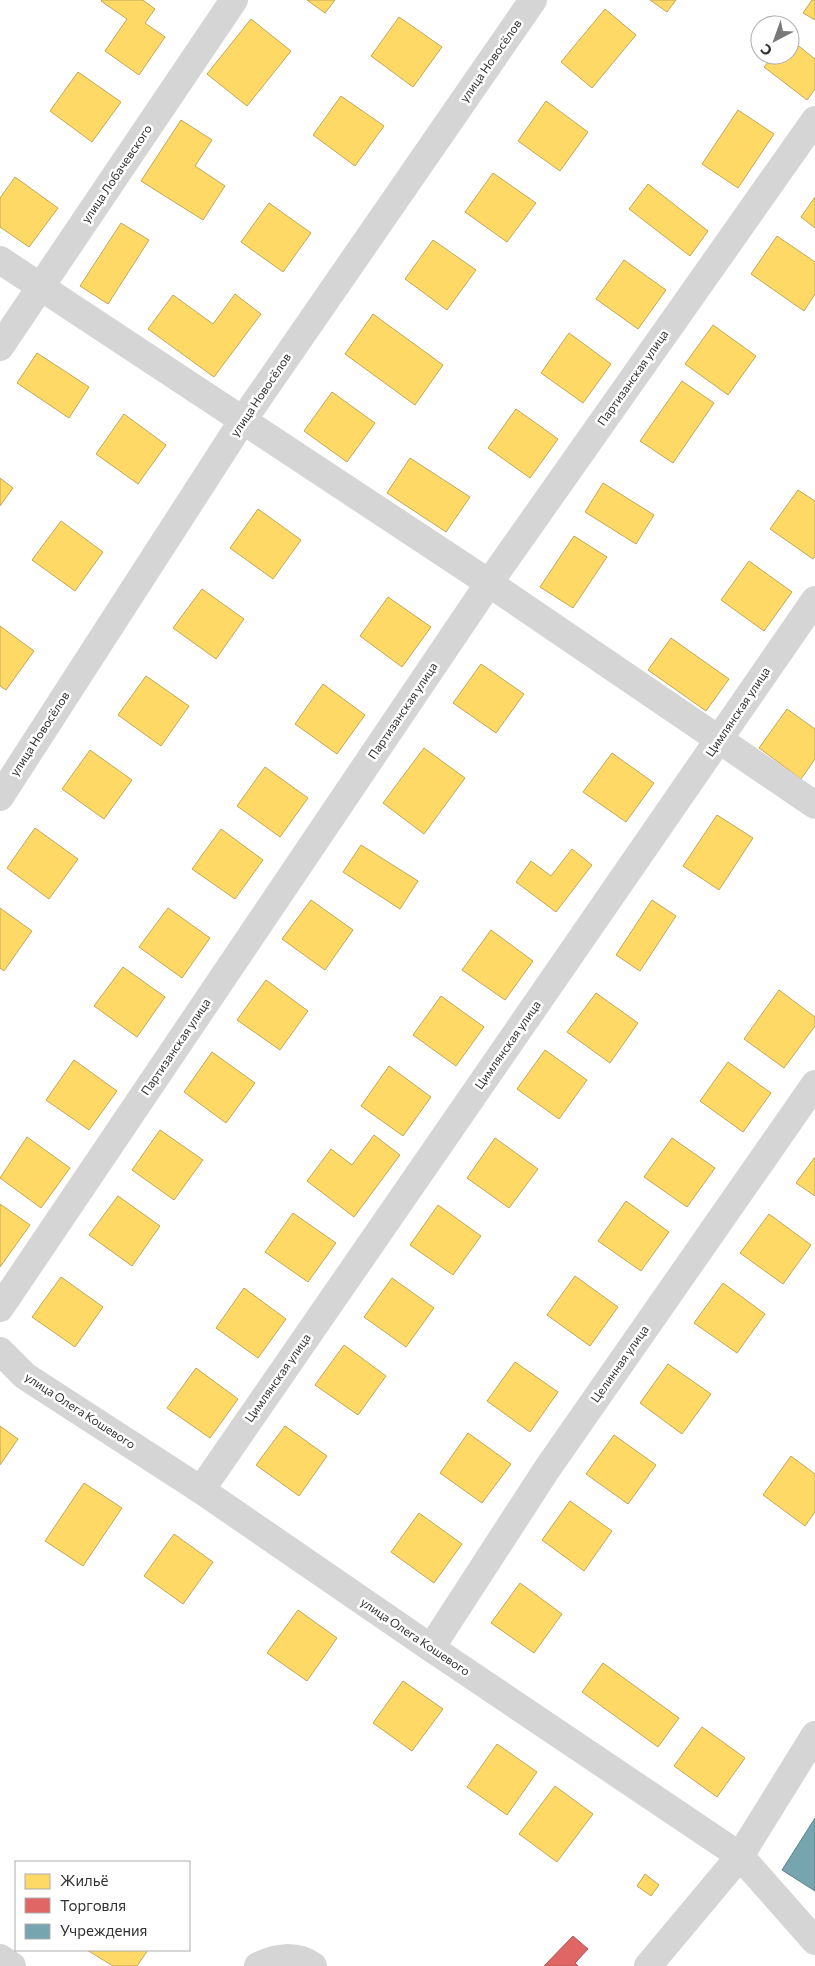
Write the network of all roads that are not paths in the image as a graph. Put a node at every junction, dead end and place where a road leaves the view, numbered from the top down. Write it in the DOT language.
graph roads {
  1 [pos="234,0"];
  2 [pos="533,0"];
  3 [pos="815,120"];
  4 [pos="0,260"];
  5 [pos="41,287"];
  6 [pos="0,347"];
  7 [pos="243,420"];
  8 [pos="489,583"];
  9 [pos="815,600"];
  10 [pos="719,740"];
  11 [pos="0,797"];
  12 [pos="815,805"];
  13 [pos="815,1084"];
  14 [pos="0,1308"];
  15 [pos="0,1351"];
  16 [pos="200,1490"];
  17 [pos="431,1648"];
  18 [pos="815,1735"];
  19 [pos="740,1856"];
  20 [pos="815,1941"];
  21 [pos="0,1958"];
  22 [pos="12,1966"];
  23 [pos="258,1966"];
  24 [pos="313,1966"];
  25 [pos="648,1966"];
  1 -- 5 [label="street, улица Лобачевского"];
  2 -- 7 [label="street, улица Новосёлов"];
  3 -- 8 [label="street, Партизанская улица"];
  4 -- 5 [label="street"];
  5 -- 6 [label="street, улица Лобачевского"];
  5 -- 7 [label="street"];
  7 -- 8 [label="street"];
  7 -- 11 [label="street, улица Новосёлов"];
  8 -- 10 [label="street"];
  8 -- 14 [label="street, Партизанская улица"];
  9 -- 10 [label="street, Цимлянская улица"];
  10 -- 12 [label="street"];
  10 -- 16 [label="street, Цимлянская улица"];
  13 -- 17 [label="street, Целинная улица"];
  15 -- 16 [label="street, улица Олега Кошевого"];
  16 -- 17 [label="street, улица Олега Кошевого"];
  17 -- 19 [label="street, улица Олега Кошевого"];
  18 -- 19 [label="street"];
  19 -- 20 [label="street, улица Олега Кошевого"];
  19 -- 25 [label="street"];
  21 -- 22 [label="street"];
  23 -- 24 [label="street"];
}
